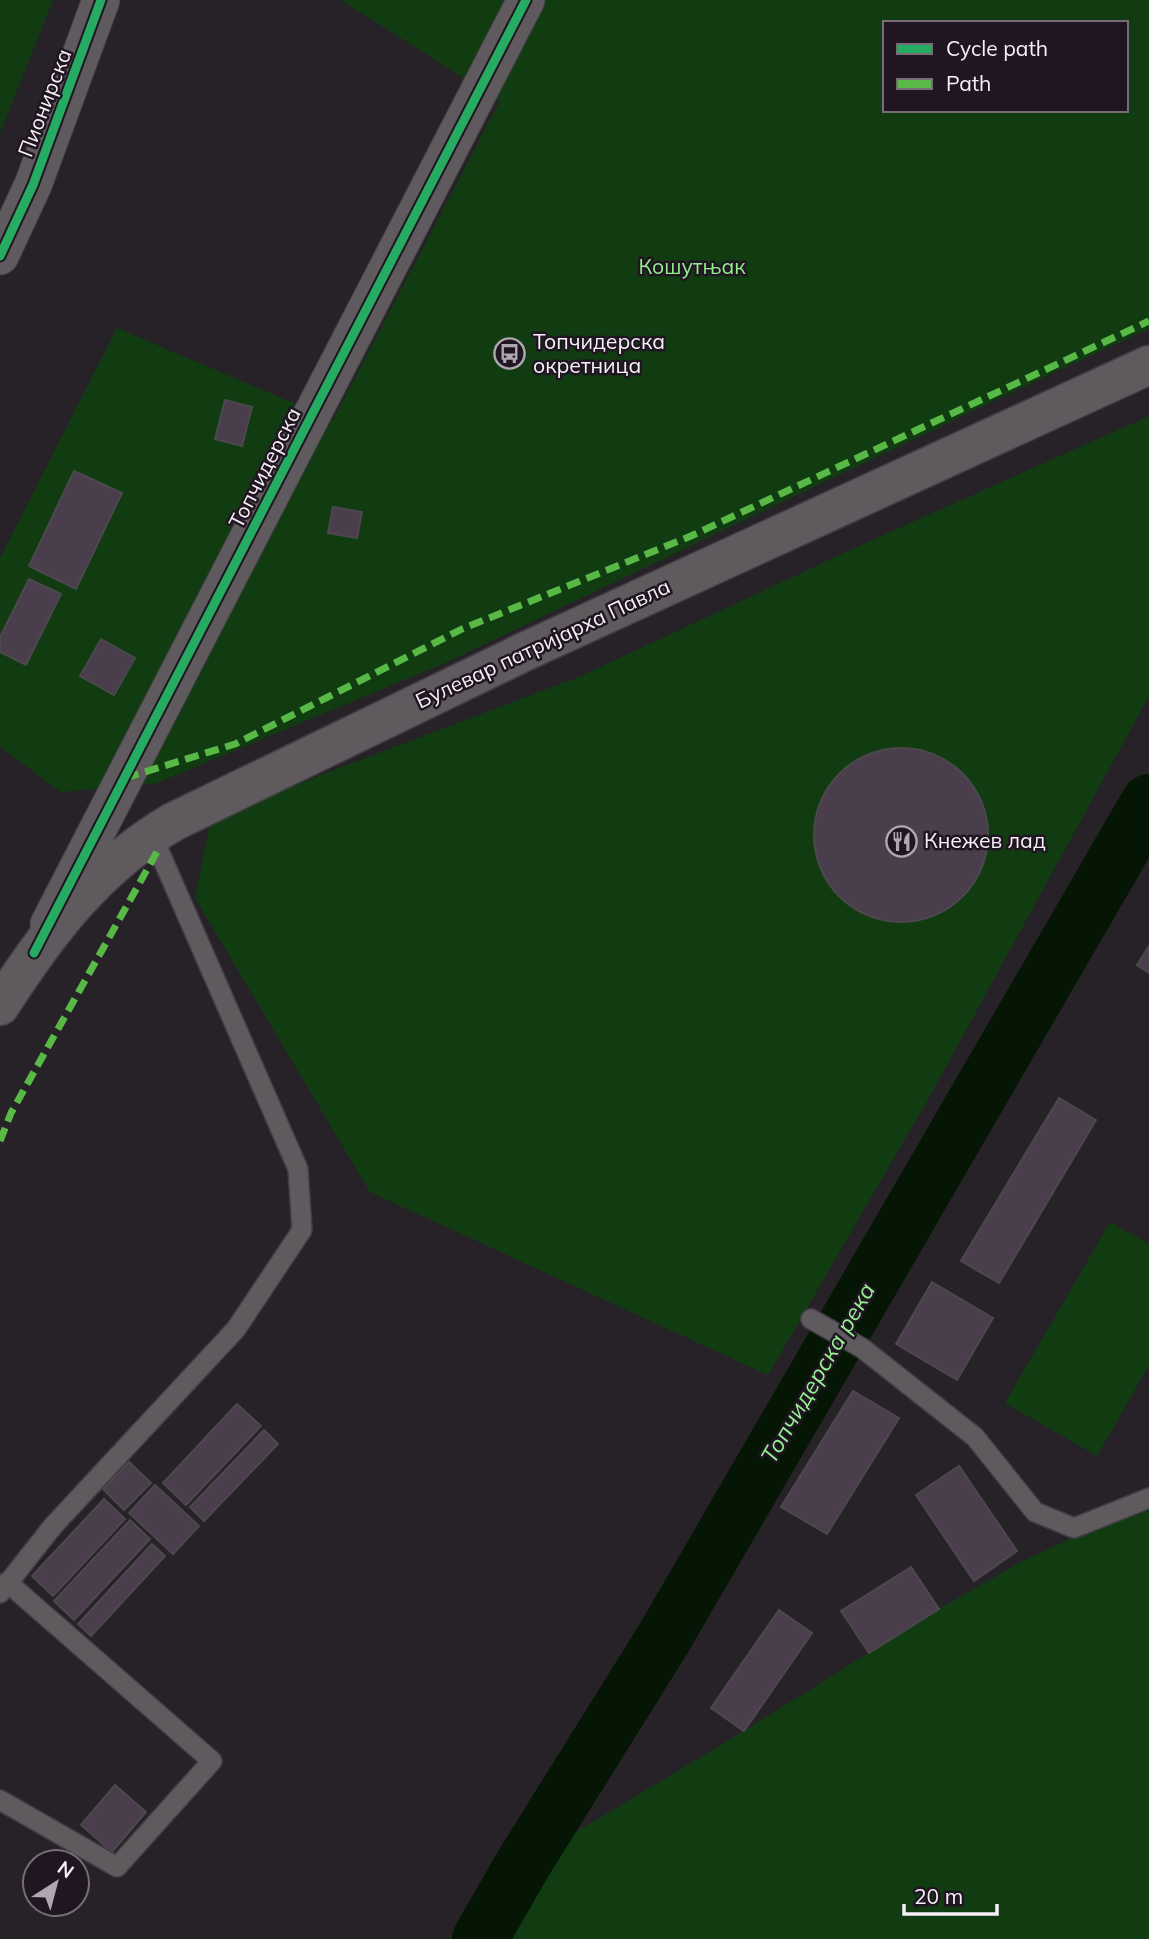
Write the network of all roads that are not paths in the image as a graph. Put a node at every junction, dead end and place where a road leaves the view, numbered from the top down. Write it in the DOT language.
graph roads {
  1 [pos="101,0"];
  2 [pos="526,0"];
  3 [pos="0,256"];
  4 [pos="1149,365"];
  5 [pos="152,835"];
  6 [pos="34,953"];
  7 [pos="0,1006"];
  8 [pos="811,1319"];
  9 [pos="1149,1498"];
  10 [pos="4,1587"];
  11 [pos="0,1800"];
  1 -- 3 [label="street, Пионирска"];
  2 -- 6 [label="street, Топчидерска"];
  4 -- 5 [label="main road, Булевар патријарха Павла"];
  5 -- 6 [label="main road, Булевар патријарха Павла"];
  5 -- 10 [label="lane"];
  6 -- 7 [label="main road, Булевар патријарха Павла"];
  8 -- 9 [label="lane"];
  10 -- 11 [label="lane"];
}
